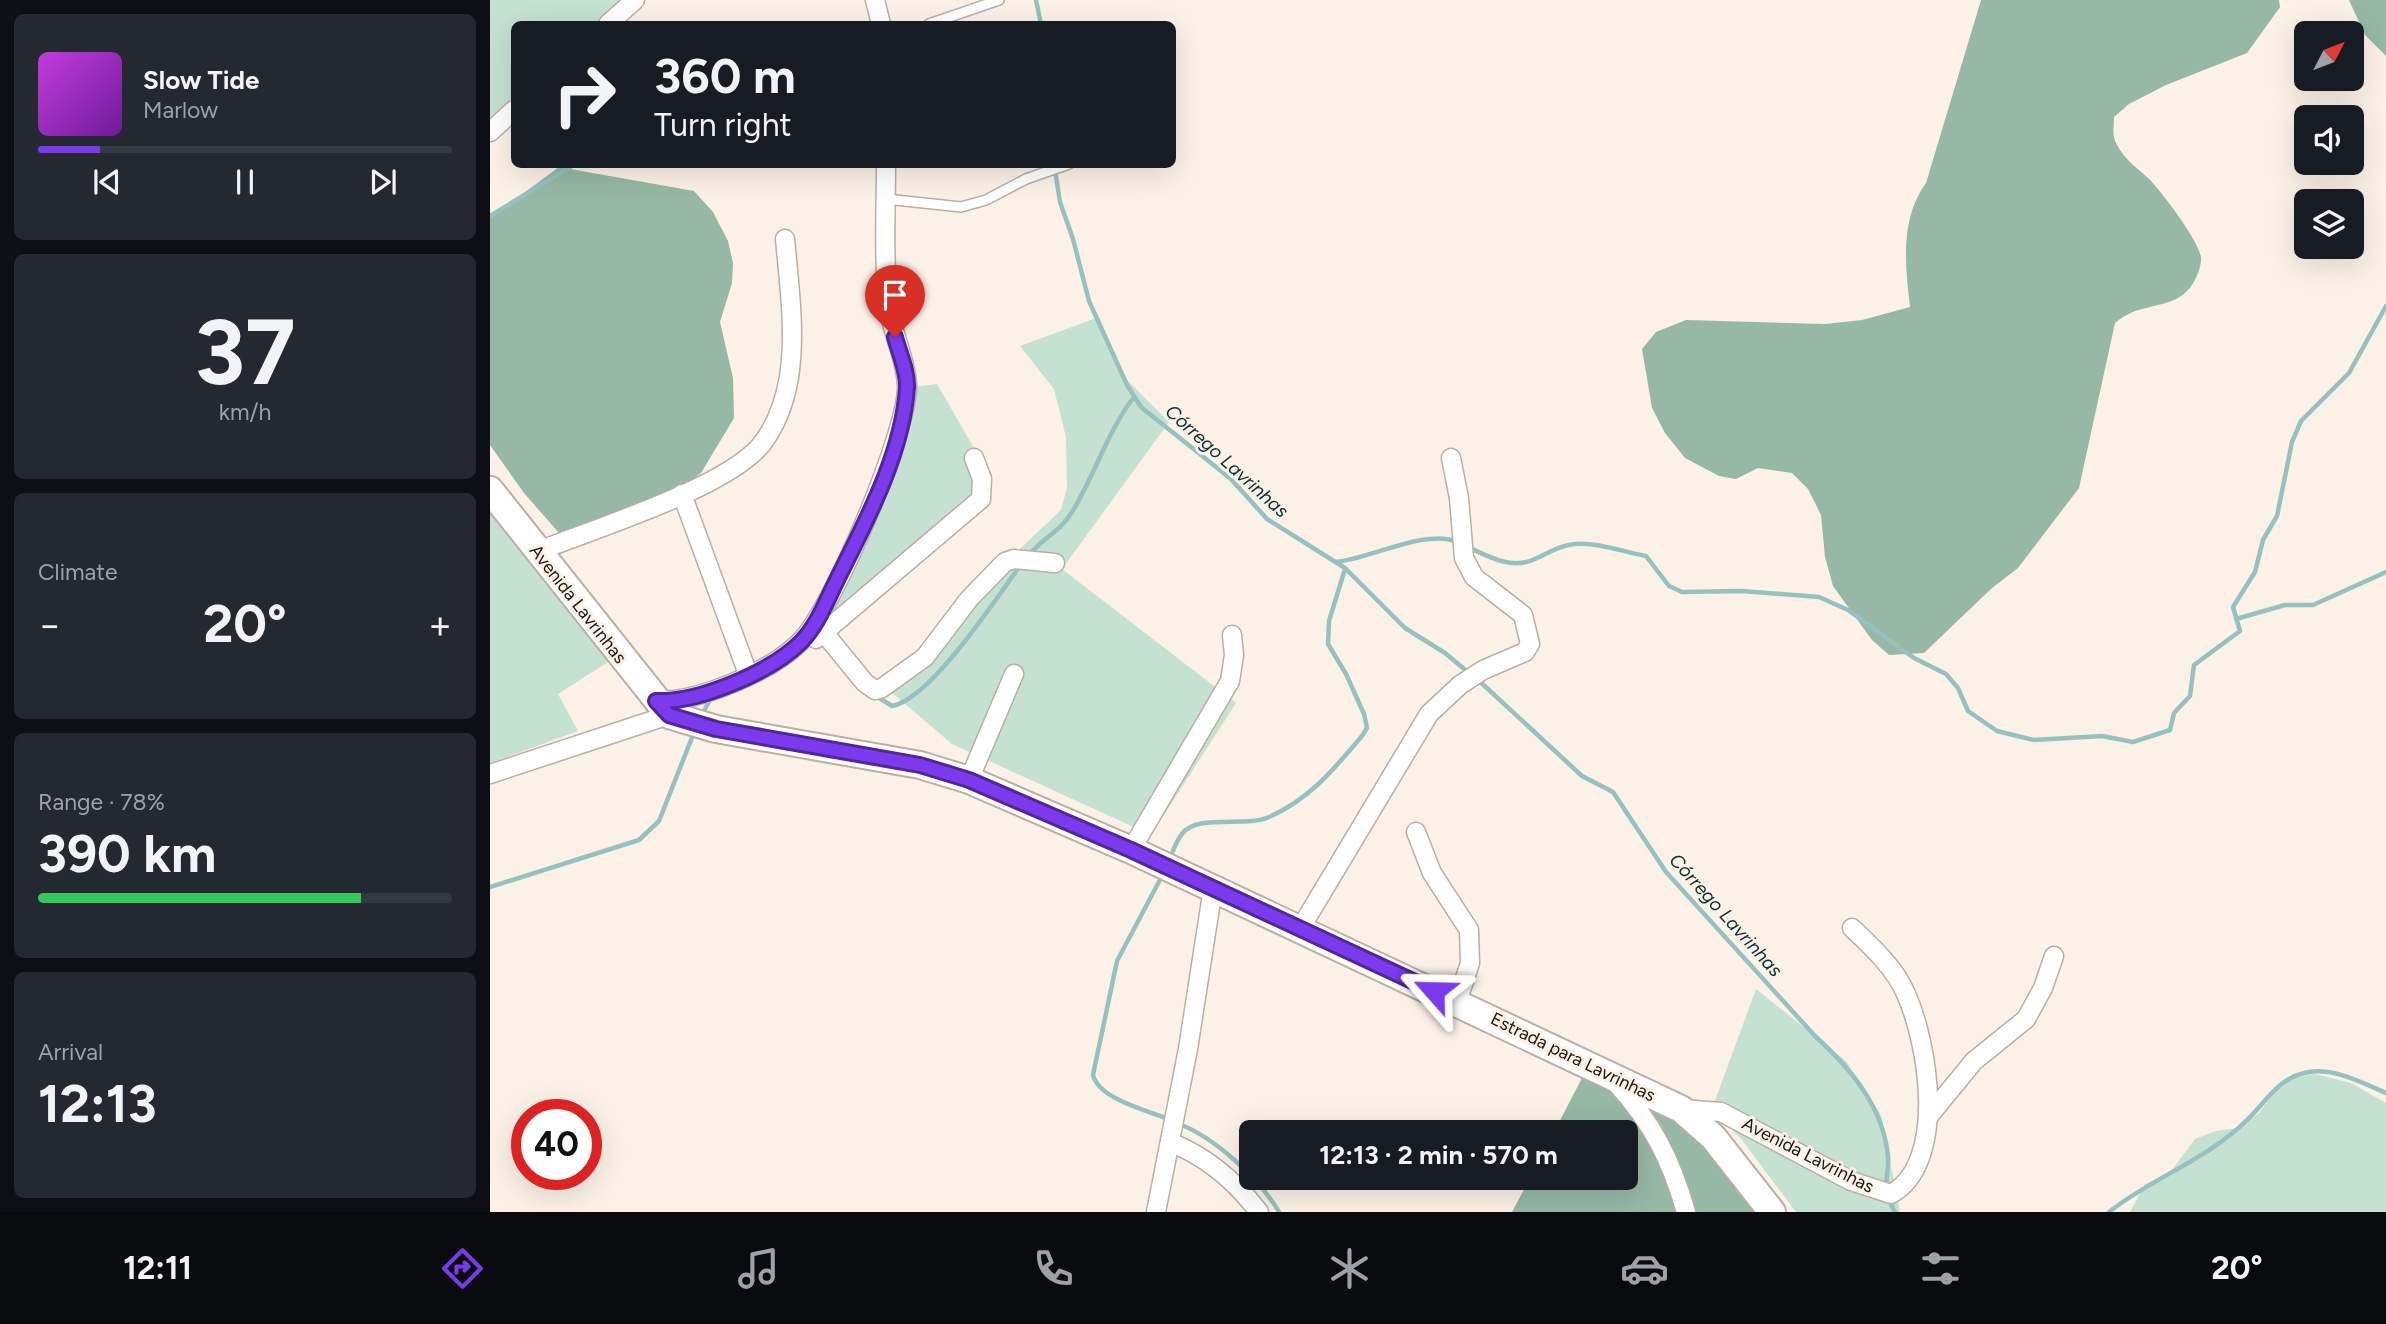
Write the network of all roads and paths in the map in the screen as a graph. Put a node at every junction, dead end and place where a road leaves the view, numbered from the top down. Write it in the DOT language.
graph roads {
  1 [pos="635,0"];
  2 [pos="875,0"];
  3 [pos="999,0"];
  4 [pos="611,21"];
  5 [pos="880,21"];
  6 [pos="938,21"];
  7 [pos="511,113"];
  8 [pos="490,132"];
  9 [pos="886,168"];
  10 [pos="1058,168"];
  11 [pos="886,199"];
  12 [pos="785,239"];
  13 [pos="974,458"];
  14 [pos="1451,458"];
  15 [pos="490,490"];
  16 [pos="682,494"];
  17 [pos="536,552"];
  18 [pos="1055,563"];
  19 [pos="825,634"];
  20 [pos="1232,635"];
  21 [pos="803,640"];
  22 [pos="748,674"];
  23 [pos="1014,674"];
  24 [pos="662,708"];
  25 [pos="490,774"];
  26 [pos="969,780"];
  27 [pos="1416,832"];
  28 [pos="1131,850"];
  29 [pos="1213,888"];
  30 [pos="1852,928"];
  31 [pos="1300,929"];
  32 [pos="2054,956"];
  33 [pos="1457,1002"];
  34 [pos="1607,1073"];
  35 [pos="1681,1109"];
  36 [pos="1928,1118"];
  37 [pos="1170,1142"];
  38 [pos="1156,1212"];
  39 [pos="1258,1212"];
  40 [pos="1686,1212"];
  41 [pos="1772,1212"];
  1 -- 4 [label="street"];
  2 -- 5 [label="street"];
  3 -- 6 [label="lane"];
  7 -- 8 [label="street"];
  9 -- 11 [label="street"];
  10 -- 11 [label="lane"];
  11 -- 21 [label="street"];
  12 -- 16 [label="street"];
  13 -- 19 [label="street"];
  14 -- 31 [label="street"];
  15 -- 17 [label="street, Avenida Lavrinhas"];
  16 -- 17 [label="street"];
  16 -- 22 [label="street"];
  17 -- 24 [label="street, Avenida Lavrinhas"];
  18 -- 19 [label="street"];
  19 -- 21 [label="street"];
  20 -- 28 [label="street"];
  21 -- 22 [label="street"];
  22 -- 24 [label="street"];
  23 -- 26 [label="street"];
  24 -- 25 [label="street"];
  24 -- 26 [label="street, Estrada para Lavrinhas"];
  26 -- 28 [label="street, Estrada para Lavrinhas"];
  27 -- 33 [label="street"];
  28 -- 29 [label="street, Estrada para Lavrinhas"];
  29 -- 31 [label="street, Estrada para Lavrinhas"];
  29 -- 37 [label="street"];
  30 -- 36 [label="street"];
  31 -- 33 [label="street, Estrada para Lavrinhas"];
  32 -- 36 [label="street"];
  33 -- 34 [label="street, Estrada para Lavrinhas"];
  34 -- 35 [label="street, Estrada para Lavrinhas"];
  34 -- 40 [label="street"];
  35 -- 36 [label="street, Avenida Lavrinhas"];
  35 -- 41 [label="street, Estrada para Lavrinhas"];
  37 -- 38 [label="street"];
  37 -- 39 [label="street"];
}
